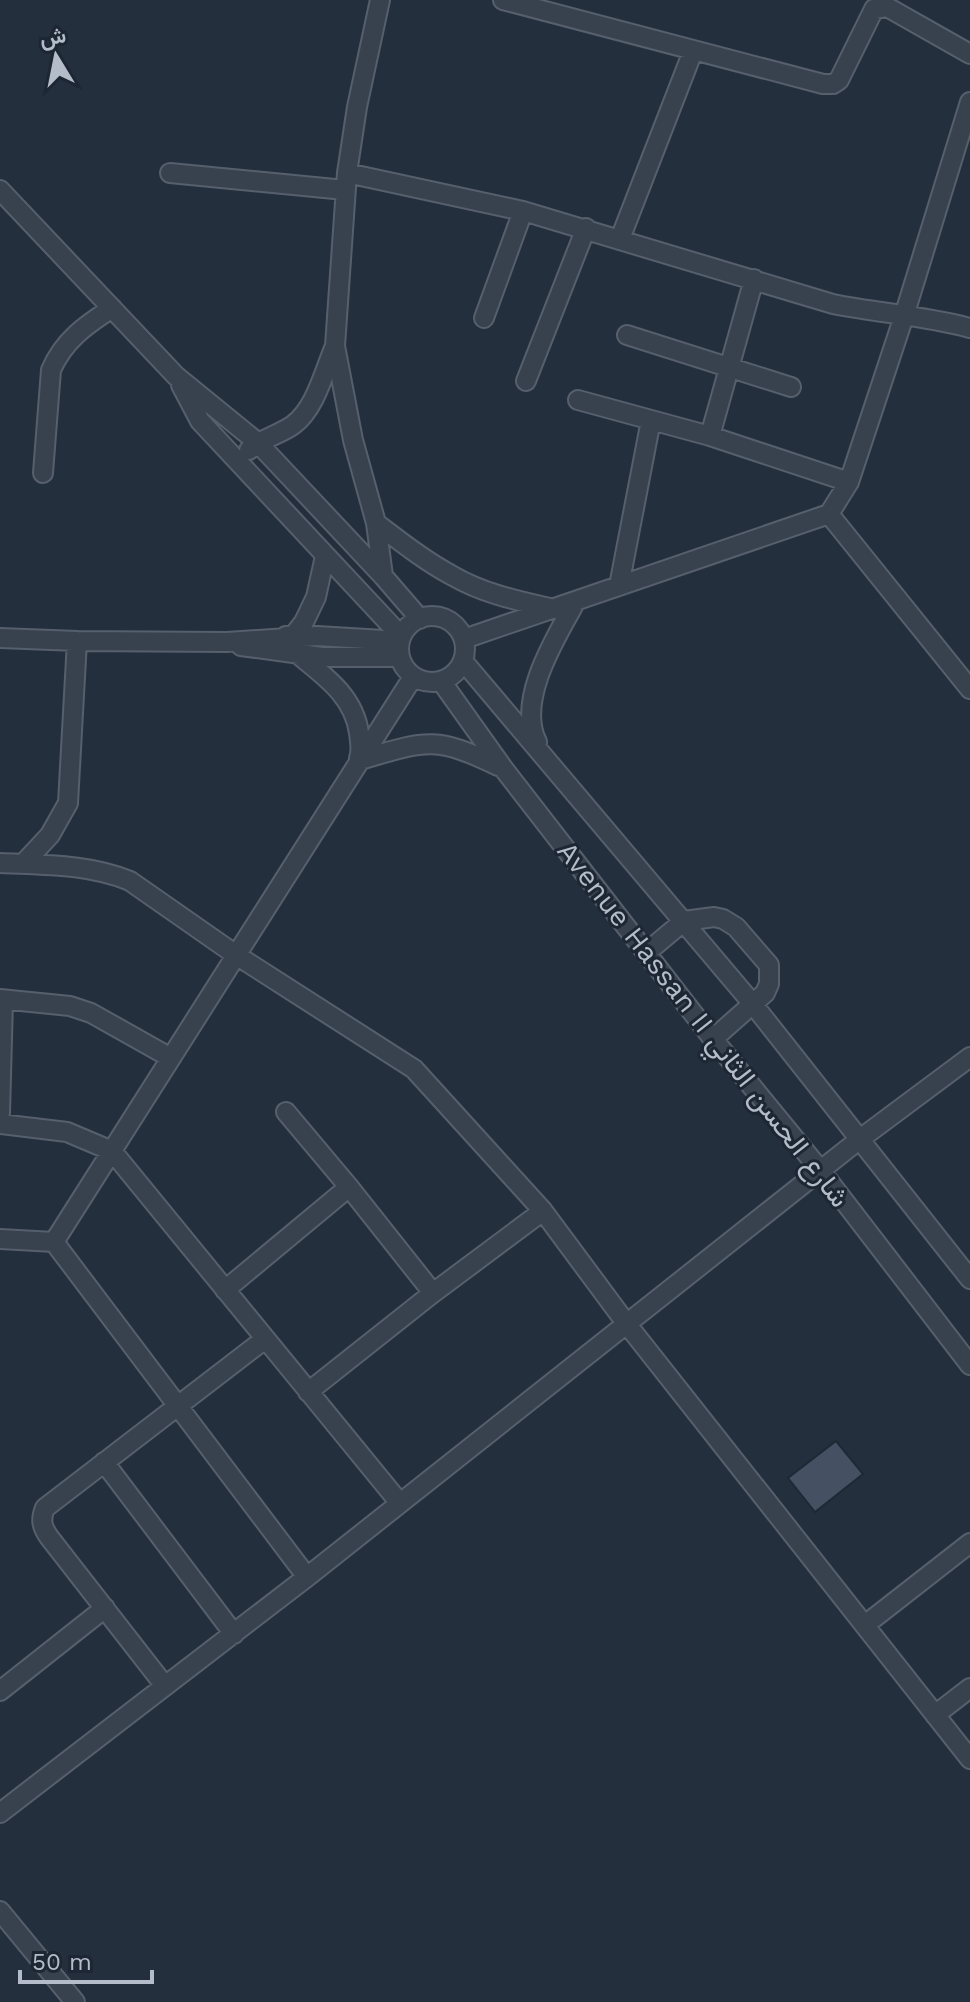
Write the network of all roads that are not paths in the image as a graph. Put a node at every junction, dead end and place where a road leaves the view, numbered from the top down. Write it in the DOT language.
graph roads {
  1 [pos="380,0"];
  2 [pos="503,0"];
  3 [pos="693,51"];
  4 [pos="970,54"];
  5 [pos="970,102"];
  6 [pos="170,173"];
  7 [pos="346,182"];
  8 [pos="0,190"];
  9 [pos="523,211"];
  10 [pos="586,228"];
  11 [pos="620,239"];
  12 [pos="754,279"];
  13 [pos="112,308"];
  14 [pos="904,316"];
  15 [pos="484,318"];
  16 [pos="970,328"];
  17 [pos="627,335"];
  18 [pos="335,346"];
  19 [pos="730,369"];
  20 [pos="176,376"];
  21 [pos="526,381"];
  22 [pos="791,387"];
  23 [pos="578,400"];
  24 [pos="651,420"];
  25 [pos="710,436"];
  26 [pos="257,442"];
  27 [pos="238,460"];
  28 [pos="43,473"];
  29 [pos="849,482"];
  30 [pos="829,514"];
  31 [pos="376,523"];
  32 [pos="325,556"];
  33 [pos="383,576"];
  34 [pos="619,586"];
  35 [pos="576,601"];
  36 [pos="554,609"];
  37 [pos="420,619"];
  38 [pos="280,637"];
  39 [pos="0,638"];
  40 [pos="464,639"];
  41 [pos="77,641"];
  42 [pos="227,642"];
  43 [pos="400,645"];
  44 [pos="297,654"];
  45 [pos="463,661"];
  46 [pos="413,677"];
  47 [pos="441,681"];
  48 [pos="970,689"];
  49 [pos="542,752"];
  50 [pos="357,765"];
  51 [pos="503,768"];
  52 [pos="0,863"];
  53 [pos="23,864"];
  54 [pos="684,921"];
  55 [pos="647,952"];
  56 [pos="236,955"];
  57 [pos="2,1000"];
  58 [pos="752,1003"];
  59 [pos="713,1039"];
  60 [pos="970,1057"];
  61 [pos="171,1058"];
  62 [pos="286,1112"];
  63 [pos="0,1113"];
  64 [pos="0,1124"];
  65 [pos="860,1139"];
  66 [pos="112,1151"];
  67 [pos="821,1171"];
  68 [pos="349,1187"];
  69 [pos="543,1211"];
  70 [pos="0,1239"];
  71 [pos="54,1242"];
  72 [pos="970,1279"];
  73 [pos="225,1290"];
  74 [pos="433,1293"];
  75 [pos="626,1323"];
  76 [pos="265,1339"];
  77 [pos="970,1365"];
  78 [pos="308,1392"];
  79 [pos="177,1406"];
  80 [pos="104,1462"];
  81 [pos="399,1502"];
  82 [pos="970,1543"];
  83 [pos="307,1577"];
  84 [pos="105,1608"];
  85 [pos="865,1625"];
  86 [pos="234,1634"];
  87 [pos="165,1686"];
  88 [pos="970,1688"];
  89 [pos="0,1691"];
  90 [pos="935,1715"];
  91 [pos="970,1759"];
  92 [pos="0,1813"];
  93 [pos="0,1911"];
  94 [pos="75,2002"];
  1 -- 7 [label="street"];
  2 -- 3 [label="street"];
  3 -- 4 [label="street"];
  3 -- 11 [label="street"];
  5 -- 14 [label="street"];
  6 -- 7 [label="street"];
  7 -- 9 [label="street"];
  7 -- 18 [label="street"];
  8 -- 13 [label="street"];
  9 -- 10 [label="street"];
  9 -- 15 [label="street"];
  10 -- 11 [label="street"];
  10 -- 21 [label="street"];
  11 -- 12 [label="street"];
  12 -- 14 [label="street"];
  12 -- 19 [label="street"];
  13 -- 20 [label="street"];
  13 -- 28 [label="street"];
  14 -- 16 [label="street"];
  14 -- 29 [label="street"];
  17 -- 19 [label="street"];
  18 -- 26 [label="street"];
  18 -- 31 [label="street"];
  19 -- 22 [label="street"];
  19 -- 25 [label="street"];
  20 -- 26 [label="street"];
  20 -- 27 [label="street"];
  23 -- 24 [label="street"];
  24 -- 25 [label="street"];
  24 -- 34 [label="street"];
  25 -- 29 [label="street"];
  26 -- 27 [label="street"];
  26 -- 33 [label="street"];
  27 -- 32 [label="street"];
  29 -- 30 [label="street"];
  30 -- 34 [label="street"];
  30 -- 48 [label="street"];
  31 -- 33 [label="street"];
  31 -- 36 [label="street"];
  32 -- 38 [label="street"];
  32 -- 43 [label="street"];
  33 -- 37 [label="street"];
  34 -- 35 [label="street"];
  35 -- 36 [label="street"];
  35 -- 49 [label="street"];
  36 -- 40 [label="street"];
  37 -- 40 [label="street"];
  37 -- 43 [label="street"];
  38 -- 42 [label="street"];
  38 -- 43 [label="street"];
  39 -- 41 [label="street"];
  40 -- 45 [label="street"];
  41 -- 42 [label="street"];
  41 -- 53 [label="street"];
  42 -- 44 [label="street"];
  43 -- 44 [label="street"];
  43 -- 46 [label="street"];
  44 -- 50 [label="street"];
  45 -- 47 [label="street"];
  45 -- 49 [label="street, Avenue Hassan II شارع الحسن الثاني"];
  46 -- 47 [label="street"];
  46 -- 50 [label="street"];
  47 -- 51 [label="street, Avenue Hassan II شارع الحسن الثاني"];
  49 -- 54 [label="street, Avenue Hassan II شارع الحسن الثاني"];
  50 -- 51 [label="street"];
  50 -- 56 [label="street"];
  51 -- 55 [label="street, Avenue Hassan II شارع الحسن الثاني"];
  52 -- 53 [label="street"];
  53 -- 56 [label="street"];
  54 -- 55 [label="street"];
  54 -- 58 [label="street, Avenue Hassan II شارع الحسن الثاني"];
  54 -- 58 [label="street"];
  55 -- 59 [label="street, Avenue Hassan II شارع الحسن الثاني"];
  56 -- 61 [label="street"];
  56 -- 69 [label="street"];
  57 -- 61 [label="street"];
  57 -- 63 [label="street"];
  58 -- 59 [label="street"];
  58 -- 65 [label="street, Avenue Hassan II شارع الحسن الثاني"];
  59 -- 67 [label="street, Avenue Hassan II شارع الحسن الثاني"];
  60 -- 65 [label="street"];
  61 -- 66 [label="street"];
  62 -- 68 [label="street"];
  64 -- 66 [label="street"];
  65 -- 67 [label="street"];
  65 -- 72 [label="street, Avenue Hassan II شارع الحسن الثاني"];
  66 -- 71 [label="street"];
  66 -- 73 [label="street"];
  67 -- 75 [label="street"];
  67 -- 77 [label="street, Avenue Hassan II شارع الحسن الثاني"];
  68 -- 73 [label="street"];
  68 -- 74 [label="street"];
  69 -- 74 [label="street"];
  69 -- 75 [label="street"];
  70 -- 71 [label="street"];
  71 -- 79 [label="street"];
  73 -- 76 [label="street"];
  74 -- 78 [label="street"];
  75 -- 81 [label="street"];
  75 -- 85 [label="street"];
  76 -- 78 [label="street"];
  76 -- 79 [label="street"];
  78 -- 81 [label="street"];
  79 -- 80 [label="street"];
  79 -- 83 [label="street"];
  80 -- 84 [label="street"];
  80 -- 86 [label="street"];
  81 -- 83 [label="street"];
  82 -- 85 [label="street"];
  83 -- 86 [label="street"];
  84 -- 87 [label="street"];
  84 -- 89 [label="street"];
  85 -- 90 [label="street"];
  86 -- 87 [label="street"];
  87 -- 92 [label="street"];
  88 -- 90 [label="street"];
  90 -- 91 [label="street"];
  93 -- 94 [label="street"];
}
